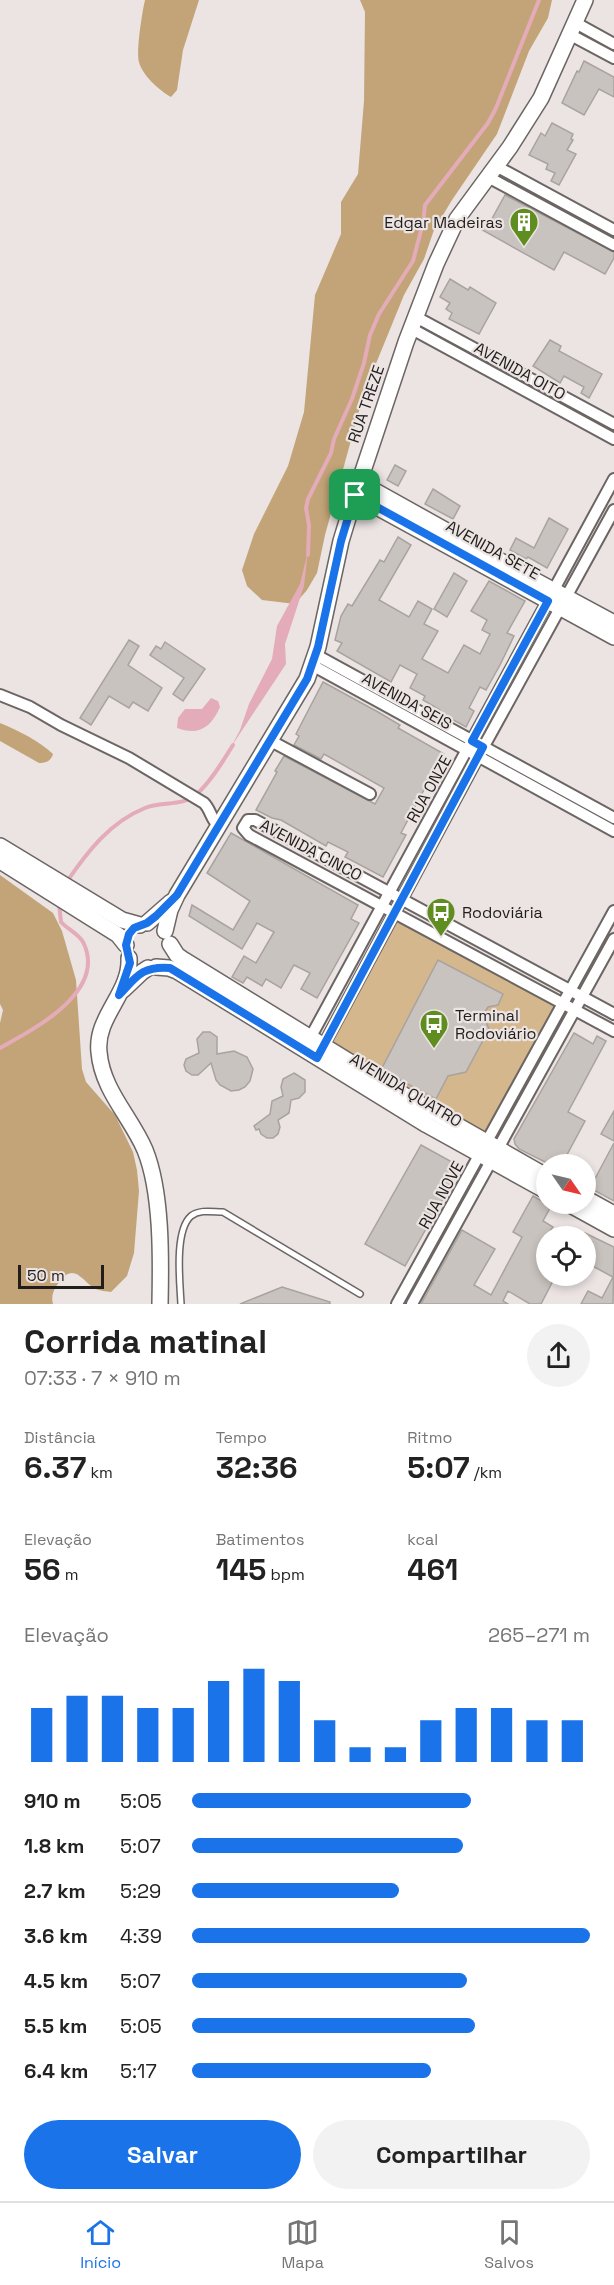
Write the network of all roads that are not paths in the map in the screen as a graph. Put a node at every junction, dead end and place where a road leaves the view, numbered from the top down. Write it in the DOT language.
graph roads {
  1 [pos="585,0"];
  2 [pos="572,28"];
  3 [pos="614,44"];
  4 [pos="614,58"];
  5 [pos="492,171"];
  6 [pos="614,230"];
  7 [pos="614,245"];
  8 [pos="414,323"];
  9 [pos="614,424"];
  10 [pos="614,439"];
  11 [pos="614,478"];
  12 [pos="357,488"];
  13 [pos="614,510"];
  14 [pos="557,599"];
  15 [pos="614,623"];
  16 [pos="614,637"];
  17 [pos="314,660"];
  18 [pos="0,694"];
  19 [pos="271,741"];
  20 [pos="469,746"];
  21 [pos="481,752"];
  22 [pos="370,794"];
  23 [pos="571,801"];
  24 [pos="614,818"];
  25 [pos="219,826"];
  26 [pos="614,831"];
  27 [pos="0,846"];
  28 [pos="0,861"];
  29 [pos="49,884"];
  30 [pos="390,892"];
  31 [pos="177,895"];
  32 [pos="402,899"];
  33 [pos="382,905"];
  34 [pos="614,911"];
  35 [pos="395,912"];
  36 [pos="103,917"];
  37 [pos="143,924"];
  38 [pos="168,938"];
  39 [pos="614,939"];
  40 [pos="128,952"];
  41 [pos="152,968"];
  42 [pos="571,991"];
  43 [pos="119,995"];
  44 [pos="582,997"];
  45 [pos="244,1004"];
  46 [pos="564,1004"];
  47 [pos="575,1010"];
  48 [pos="614,1014"];
  49 [pos="614,1031"];
  50 [pos="314,1048"];
  51 [pos="489,1152"];
  52 [pos="536,1172"];
  53 [pos="536,1184"];
  54 [pos="596,1209"];
  55 [pos="593,1214"];
  56 [pos="614,1214"];
  57 [pos="614,1228"];
  58 [pos="360,1294"];
  59 [pos="160,1304"];
  60 [pos="181,1304"];
  61 [pos="398,1304"];
  62 [pos="412,1304"];
  1 -- 2 [label="street, RUA TREZE"];
  2 -- 3 [label="street"];
  2 -- 4 [label="street"];
  2 -- 5 [label="street, RUA TREZE"];
  5 -- 6 [label="street"];
  5 -- 7 [label="street"];
  5 -- 8 [label="street, RUA TREZE"];
  8 -- 9 [label="street, AVENIDA OITO"];
  8 -- 10 [label="street, AVENIDA OITO"];
  8 -- 12 [label="street, RUA TREZE"];
  11 -- 14 [label="street, RUA ONZE"];
  12 -- 14 [label="street, AVENIDA SETE"];
  12 -- 17 [label="street, RUA TREZE"];
  13 -- 14 [label="street, RUA ONZE"];
  14 -- 15 [label="street, AVENIDA SETE"];
  14 -- 16 [label="street, AVENIDA SETE"];
  14 -- 20 [label="street, RUA ONZE"];
  14 -- 21 [label="street, RUA ONZE"];
  17 -- 19 [label="street, RUA TREZE"];
  17 -- 20 [label="street, AVENIDA SEIS"];
  18 -- 25 [label="street"];
  19 -- 22 [label="street"];
  19 -- 25 [label="street, RUA TREZE"];
  20 -- 21 [label="street, AVENIDA SEIS"];
  20 -- 30 [label="street, RUA ONZE"];
  21 -- 23 [label="street, AVENIDA SEIS"];
  21 -- 32 [label="street, RUA ONZE"];
  23 -- 24 [label="street, AVENIDA SEIS"];
  23 -- 26 [label="street, AVENIDA SEIS"];
  25 -- 31 [label="street, RUA TREZE"];
  27 -- 29 [label="street"];
  28 -- 29 [label="street"];
  29 -- 36 [label="street"];
  30 -- 32 [label="street, AVENIDA CINCO"];
  30 -- 33 [label="street, RUA ONZE"];
  30 -- 33 [label="street, AVENIDA CINCO"];
  31 -- 37 [label="street, RUA TREZE"];
  31 -- 38 [label="street, RUA TREZE"];
  32 -- 35 [label="street, RUA ONZE"];
  32 -- 42 [label="street, AVENIDA CINCO"];
  33 -- 35 [label="street, AVENIDA CINCO"];
  33 -- 50 [label="street, RUA ONZE"];
  34 -- 42 [label="street, RUA NOVE"];
  35 -- 46 [label="street, AVENIDA CINCO"];
  35 -- 50 [label="street, RUA ONZE"];
  36 -- 37 [label="street"];
  36 -- 40 [label="street"];
  37 -- 38 [label="street"];
  37 -- 40 [label="street"];
  38 -- 41 [label="street"];
  38 -- 45 [label="street, AVENIDA QUATRO"];
  39 -- 44 [label="street, RUA NOVE"];
  40 -- 41 [label="street"];
  40 -- 43 [label="street"];
  41 -- 43 [label="street"];
  41 -- 45 [label="street, AVENIDA QUATRO"];
  42 -- 44 [label="street, AVENIDA CINCO"];
  42 -- 46 [label="street, RUA NOVE"];
  43 -- 59 [label="street"];
  44 -- 47 [label="street, RUA NOVE"];
  44 -- 48 [label="street, AVENIDA CINCO"];
  45 -- 50 [label="street, AVENIDA QUATRO"];
  46 -- 47 [label="street, AVENIDA CINCO"];
  46 -- 51 [label="street, RUA NOVE"];
  47 -- 49 [label="street, AVENIDA CINCO"];
  47 -- 51 [label="street, RUA NOVE"];
  50 -- 51 [label="street, AVENIDA QUATRO"];
  51 -- 52 [label="street, AVENIDA QUATRO"];
  51 -- 53 [label="street, AVENIDA QUATRO"];
  51 -- 61 [label="street, RUA NOVE"];
  51 -- 62 [label="street, RUA NOVE"];
  54 -- 56 [label="street"];
  55 -- 57 [label="street"];
  58 -- 60 [label="lane"];
}
